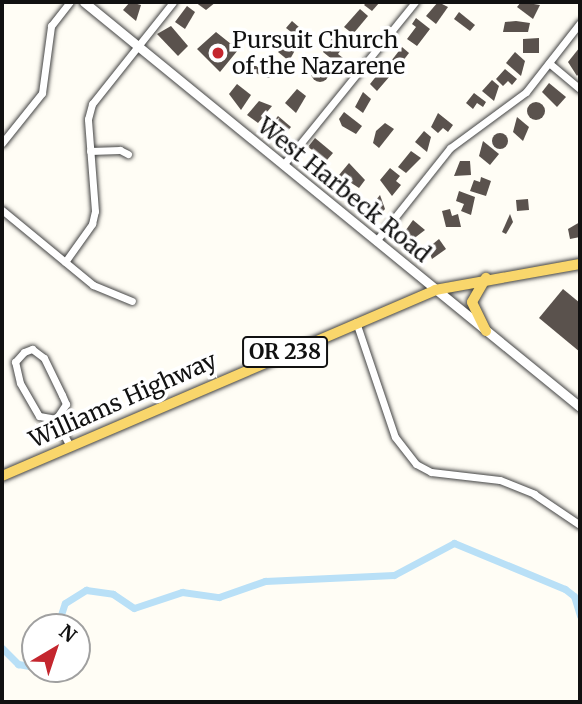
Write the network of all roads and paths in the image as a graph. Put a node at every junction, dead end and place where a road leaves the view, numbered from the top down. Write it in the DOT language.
graph roads {
  1 [pos="70,2"];
  2 [pos="84,2"];
  3 [pos="173,2"];
  4 [pos="415,2"];
  5 [pos="580,23"];
  6 [pos="138,46"];
  7 [pos="549,63"];
  8 [pos="580,89"];
  9 [pos="2,143"];
  10 [pos="90,151"];
  11 [pos="128,154"];
  12 [pos="283,165"];
  13 [pos="2,210"];
  14 [pos="376,241"];
  15 [pos="65,262"];
  16 [pos="580,264"];
  17 [pos="486,278"];
  18 [pos="435,290"];
  19 [pos="132,302"];
  20 [pos="355,321"];
  21 [pos="486,331"];
  22 [pos="580,407"];
  23 [pos="56,419"];
  24 [pos="71,447"];
  25 [pos="2,476"];
  26 [pos="580,525"];
  1 -- 9 [label="street"];
  2 -- 6 [label="street, West Harbeck Road"];
  3 -- 6 [label="street"];
  4 -- 12 [label="street"];
  5 -- 7 [label="street"];
  6 -- 10 [label="street"];
  6 -- 12 [label="street, West Harbeck Road"];
  7 -- 8 [label="street"];
  7 -- 14 [label="street"];
  10 -- 11 [label="street"];
  10 -- 15 [label="street"];
  12 -- 14 [label="street, West Harbeck Road"];
  13 -- 15 [label="street"];
  14 -- 18 [label="street, West Harbeck Road"];
  15 -- 19 [label="street"];
  16 -- 17 [label="main road, Williams Highway / OR 238"];
  17 -- 18 [label="main road, Williams Highway / OR 238"];
  17 -- 21 [label="main road"];
  18 -- 20 [label="main road, Williams Highway / OR 238"];
  18 -- 21 [label="street, West Harbeck Road"];
  20 -- 24 [label="main road, Williams Highway / OR 238"];
  20 -- 26 [label="street"];
  21 -- 22 [label="street, West Harbeck Road"];
  23 -- 23 [label="street"];
  23 -- 24 [label="street"];
  24 -- 25 [label="main road, Williams Highway / OR 238"];
}
